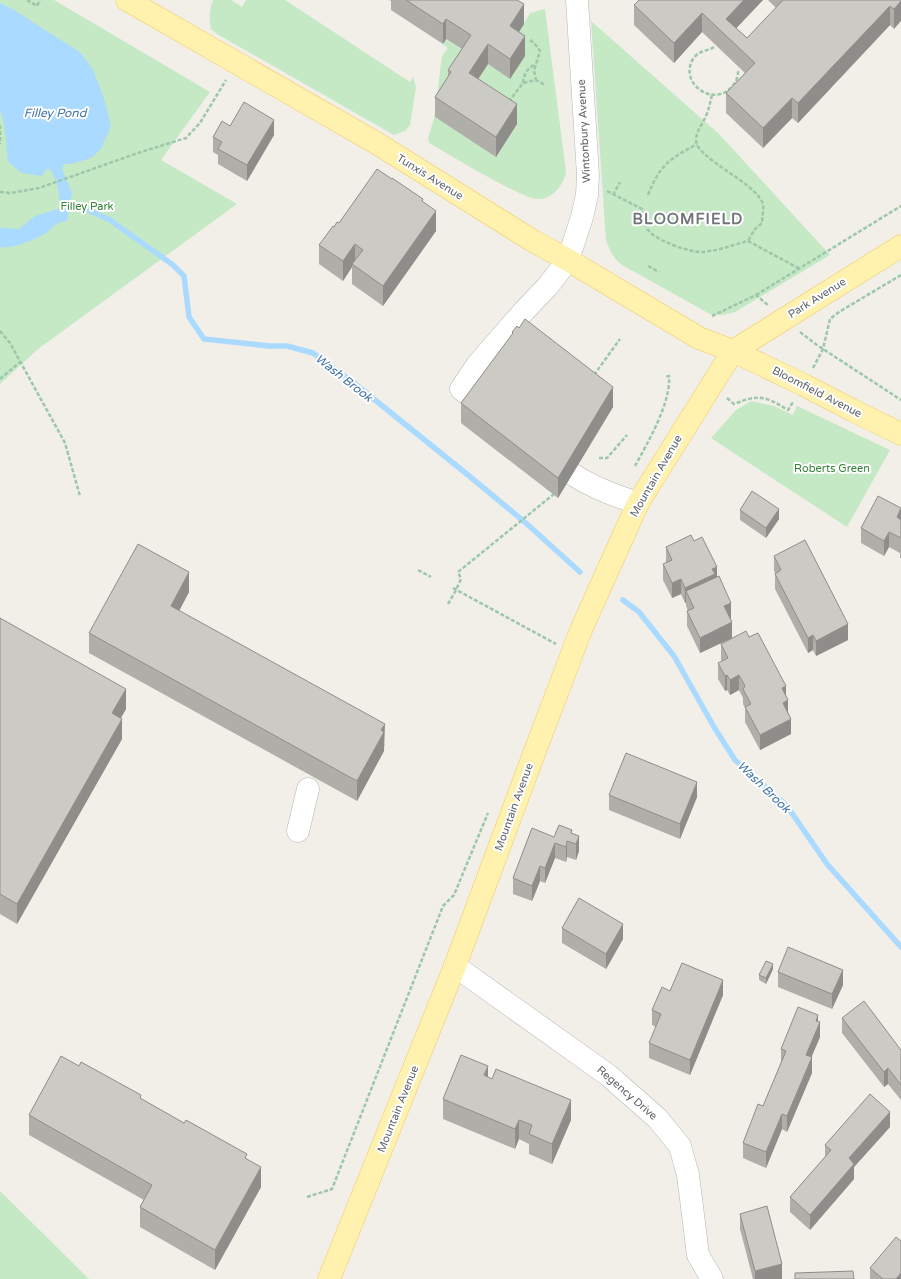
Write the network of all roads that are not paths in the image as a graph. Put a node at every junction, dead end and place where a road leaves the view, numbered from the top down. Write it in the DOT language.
graph roads {
  1 [pos="127,0"];
  2 [pos="577,0"];
  3 [pos="901,246"];
  4 [pos="568,260"];
  5 [pos="733,351"];
  6 [pos="472,398"];
  7 [pos="901,434"];
  8 [pos="572,474"];
  9 [pos="638,503"];
  10 [pos="308,789"];
  11 [pos="298,831"];
  12 [pos="455,966"];
  13 [pos="329,1279"];
  14 [pos="712,1279"];
  1 -- 4 [label="main road, Tunxis Avenue"];
  2 -- 4 [label="street, Wintonbury Avenue"];
  3 -- 5 [label="main road, Park Avenue"];
  4 -- 5 [label="main road, Tunxis Avenue"];
  4 -- 6 [label="street"];
  5 -- 7 [label="main road, Bloomfield Avenue"];
  5 -- 9 [label="main road, Mountain Avenue"];
  8 -- 9 [label="street"];
  9 -- 12 [label="main road, Mountain Avenue"];
  10 -- 11 [label="street"];
  12 -- 13 [label="main road, Mountain Avenue"];
  12 -- 14 [label="street, Regency Drive"];
}
